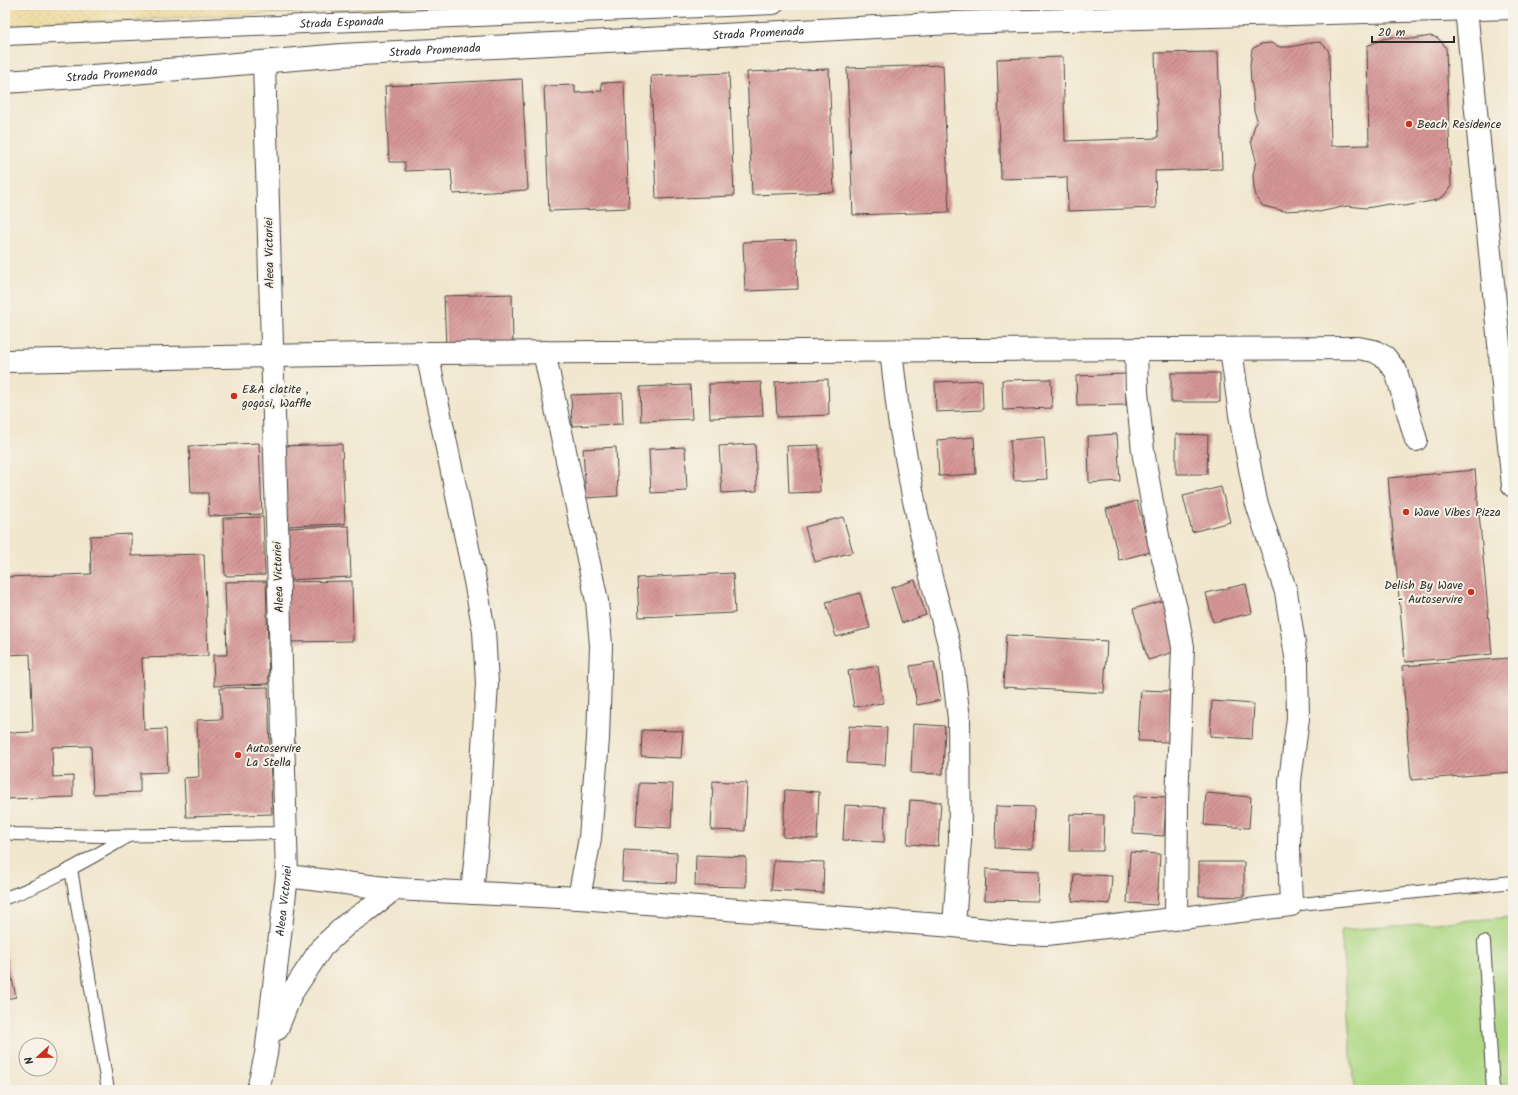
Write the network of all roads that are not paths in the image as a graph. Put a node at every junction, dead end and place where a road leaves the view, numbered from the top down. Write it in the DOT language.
graph roads {
  1 [pos="774,5"];
  2 [pos="1513,8"];
  3 [pos="1466,9"];
  4 [pos="5,36"];
  5 [pos="264,62"];
  6 [pos="5,82"];
  7 [pos="1136,349"];
  8 [pos="1231,349"];
  9 [pos="891,350"];
  10 [pos="544,352"];
  11 [pos="427,353"];
  12 [pos="271,355"];
  13 [pos="5,361"];
  14 [pos="1416,440"];
  15 [pos="1513,486"];
  16 [pos="5,831"];
  17 [pos="285,833"];
  18 [pos="130,836"];
  19 [pos="70,869"];
  20 [pos="287,876"];
  21 [pos="1513,882"];
  22 [pos="394,889"];
  23 [pos="472,893"];
  24 [pos="5,898"];
  25 [pos="578,898"];
  26 [pos="1291,905"];
  27 [pos="1176,918"];
  28 [pos="954,926"];
  29 [pos="1484,942"];
  30 [pos="266,1054"];
  31 [pos="108,1090"];
  32 [pos="258,1090"];
  33 [pos="1493,1090"];
  1 -- 4 [label="street, Strada Espanada"];
  2 -- 3 [label="street, Strada Promenada"];
  3 -- 5 [label="street, Strada Promenada"];
  3 -- 15 [label="street"];
  5 -- 6 [label="street, Strada Promenada"];
  5 -- 12 [label="street, Aleea Victoriei"];
  7 -- 8 [label="street"];
  7 -- 9 [label="street"];
  7 -- 27 [label="street"];
  8 -- 14 [label="street"];
  8 -- 26 [label="street"];
  9 -- 10 [label="street"];
  9 -- 28 [label="street"];
  10 -- 11 [label="street"];
  10 -- 25 [label="street"];
  11 -- 12 [label="street"];
  11 -- 23 [label="street"];
  12 -- 13 [label="street"];
  12 -- 17 [label="street, Aleea Victoriei"];
  16 -- 18 [label="lane"];
  17 -- 18 [label="lane"];
  17 -- 20 [label="street, Aleea Victoriei"];
  18 -- 19 [label="lane"];
  19 -- 24 [label="lane"];
  19 -- 31 [label="lane"];
  20 -- 22 [label="street"];
  20 -- 30 [label="street, Aleea Victoriei"];
  21 -- 26 [label="lane"];
  22 -- 23 [label="street"];
  22 -- 30 [label="street"];
  23 -- 25 [label="street"];
  25 -- 28 [label="street"];
  26 -- 27 [label="street"];
  27 -- 28 [label="street"];
  29 -- 33 [label="lane"];
  30 -- 32 [label="street, Aleea Victoriei"];
}
